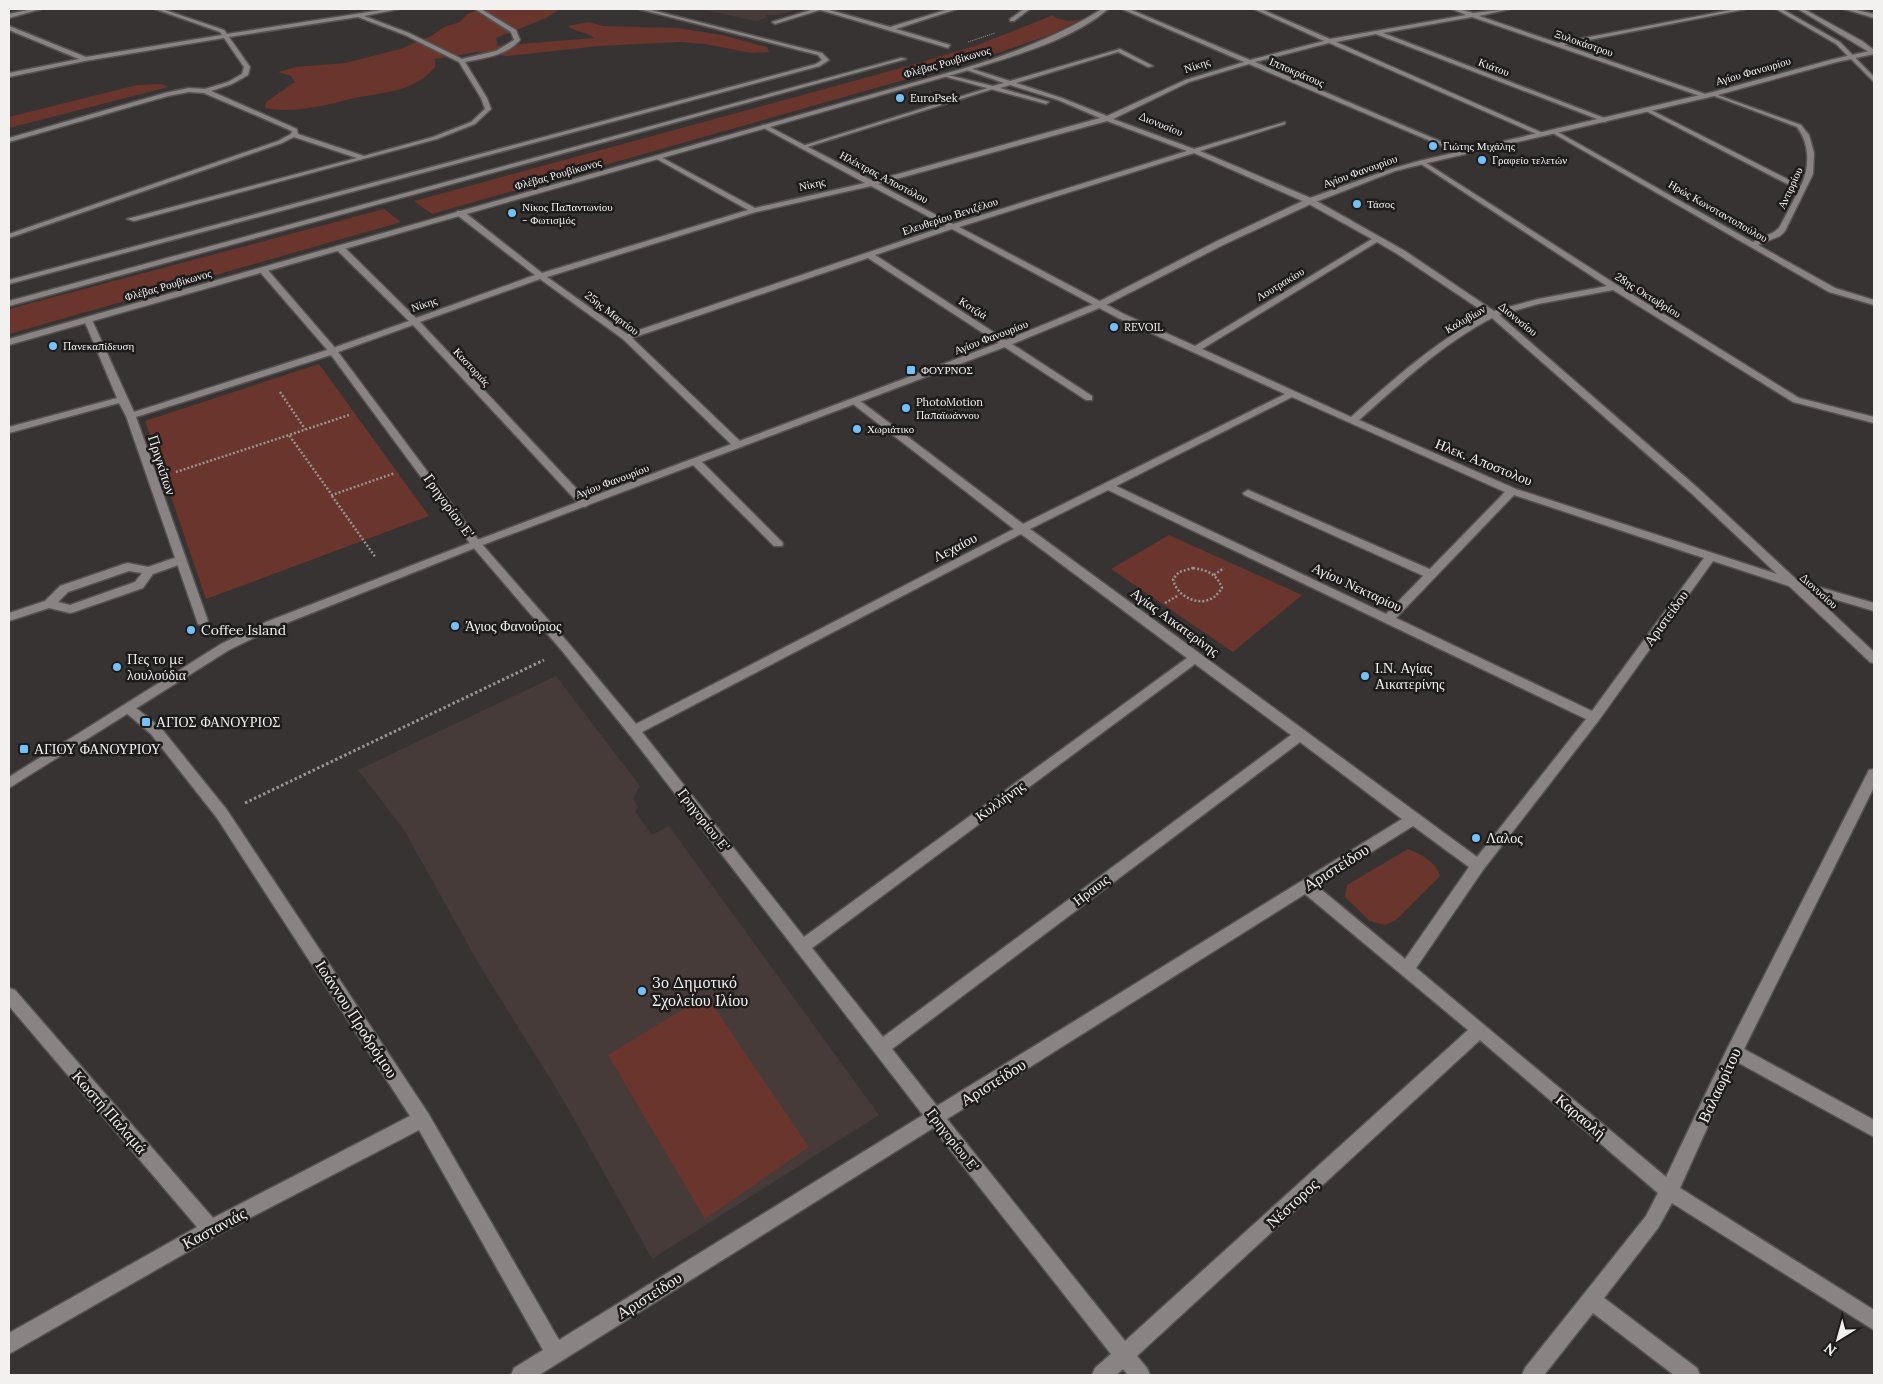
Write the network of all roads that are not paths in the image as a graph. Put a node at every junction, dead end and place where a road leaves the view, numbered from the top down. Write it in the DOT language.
graph roads {
  1 [pos="38,9"];
  2 [pos="158,9"];
  3 [pos="396,9"];
  4 [pos="478,9"];
  5 [pos="642,9"];
  6 [pos="820,9"];
  7 [pos="954,9"];
  8 [pos="1027,9"];
  9 [pos="1106,9"];
  10 [pos="1125,9"];
  11 [pos="1257,9"];
  12 [pos="1455,9"];
  13 [pos="1507,9"];
  14 [pos="1743,9"];
  15 [pos="1779,9"];
  16 [pos="1801,9"];
  17 [pos="1848,9"];
  18 [pos="359,15"];
  19 [pos="1472,15"];
  20 [pos="9,16"];
  21 [pos="1874,16"];
  22 [pos="1012,20"];
  23 [pos="774,22"];
  24 [pos="9,28"];
  25 [pos="890,29"];
  26 [pos="1375,32"];
  27 [pos="226,37"];
  28 [pos="1330,41"];
  29 [pos="1558,44"];
  30 [pos="948,46"];
  31 [pos="1874,52"];
  32 [pos="1853,56"];
  33 [pos="903,59"];
  34 [pos="85,60"];
  35 [pos="461,60"];
  36 [pos="1249,62"];
  37 [pos="1150,66"];
  38 [pos="967,69"];
  39 [pos="9,75"];
  40 [pos="945,75"];
  41 [pos="1874,80"];
  42 [pos="1010,82"];
  43 [pos="993,88"];
  44 [pos="205,91"];
  45 [pos="1710,95"];
  46 [pos="1076,106"];
  47 [pos="1647,110"];
  48 [pos="1110,118"];
  49 [pos="1605,120"];
  50 [pos="1283,123"];
  51 [pos="764,126"];
  52 [pos="1554,132"];
  53 [pos="1541,134"];
  54 [pos="294,135"];
  55 [pos="9,140"];
  56 [pos="802,147"];
  57 [pos="1196,152"];
  58 [pos="1461,152"];
  59 [pos="657,157"];
  60 [pos="364,158"];
  61 [pos="1421,162"];
  62 [pos="872,183"];
  63 [pos="1802,189"];
  64 [pos="1310,201"];
  65 [pos="754,210"];
  66 [pos="460,213"];
  67 [pos="131,219"];
  68 [pos="953,226"];
  69 [pos="9,236"];
  70 [pos="1377,239"];
  71 [pos="1754,244"];
  72 [pos="340,248"];
  73 [pos="869,255"];
  74 [pos="263,270"];
  75 [pos="541,276"];
  76 [pos="9,282"];
  77 [pos="1614,287"];
  78 [pos="1874,303"];
  79 [pos="9,304"];
  80 [pos="1099,304"];
  81 [pos="1494,315"];
  82 [pos="88,320"];
  83 [pos="414,321"];
  84 [pos="626,336"];
  85 [pos="9,342"];
  86 [pos="1007,343"];
  87 [pos="1196,349"];
  88 [pos="333,351"];
  89 [pos="1291,394"];
  90 [pos="1089,398"];
  91 [pos="122,399"];
  92 [pos="856,402"];
  93 [pos="131,416"];
  94 [pos="1874,420"];
  95 [pos="1352,421"];
  96 [pos="9,430"];
  97 [pos="738,445"];
  98 [pos="695,462"];
  99 [pos="1107,486"];
  100 [pos="1512,491"];
  101 [pos="1248,493"];
  102 [pos="584,504"];
  103 [pos="1022,529"];
  104 [pos="476,544"];
  105 [pos="778,544"];
  106 [pos="1711,556"];
  107 [pos="180,560"];
  108 [pos="149,571"];
  109 [pos="1430,574"];
  110 [pos="1792,583"];
  111 [pos="50,604"];
  112 [pos="1874,607"];
  113 [pos="9,617"];
  114 [pos="1389,618"];
  115 [pos="202,622"];
  116 [pos="1196,656"];
  117 [pos="1874,659"];
  118 [pos="128,708"];
  119 [pos="1594,717"];
  120 [pos="634,731"];
  121 [pos="1300,734"];
  122 [pos="1874,774"];
  123 [pos="9,783"];
  124 [pos="1413,819"];
  125 [pos="1478,866"];
  126 [pos="1306,886"];
  127 [pos="803,946"];
  128 [pos="1407,970"];
  129 [pos="9,995"];
  130 [pos="1480,1030"];
  131 [pos="882,1047"];
  132 [pos="1734,1052"];
  133 [pos="936,1118"];
  134 [pos="422,1119"];
  135 [pos="1874,1129"];
  136 [pos="1669,1191"];
  137 [pos="211,1229"];
  138 [pos="1591,1300"];
  139 [pos="1874,1321"];
  140 [pos="9,1344"];
  141 [pos="556,1352"];
  142 [pos="1125,1356"];
  143 [pos="521,1375"];
  144 [pos="1102,1375"];
  145 [pos="1140,1375"];
  146 [pos="1532,1375"];
  147 [pos="1690,1375"];
  1 -- 20 [label="street"];
  2 -- 27 [label="street"];
  3 -- 18 [label="street"];
  4 -- 35 [label="street"];
  5 -- 76 [label="street"];
  6 -- 23 [label="street"];
  6 -- 25 [label="street"];
  7 -- 25 [label="street"];
  8 -- 22 [label="street"];
  9 -- 38 [label="street, Φλέβας Ρουβίκωνος"];
  10 -- 36 [label="street, Ιπποκράτους"];
  11 -- 28 [label="street"];
  12 -- 19 [label="street, Ξυλοκάστρου"];
  13 -- 19 [label="street, Νίκης"];
  14 -- 29 [label="street"];
  15 -- 32 [label="street"];
  16 -- 31 [label="street"];
  17 -- 21 [label="street"];
  18 -- 27 [label="street"];
  18 -- 35 [label="street"];
  19 -- 26 [label="street, Νίκης"];
  19 -- 29 [label="street, Ξυλοκάστρου"];
  24 -- 34 [label="street"];
  25 -- 30 [label="street"];
  26 -- 28 [label="street, Νίκης"];
  26 -- 49 [label="street, Κιάτου"];
  27 -- 34 [label="street"];
  27 -- 44 [label="street"];
  28 -- 36 [label="street, Νίκης"];
  28 -- 53 [label="street"];
  29 -- 45 [label="street, Ξυλοκάστρου"];
  31 -- 32 [label="street, Αγίου Φανουρίου"];
  32 -- 41 [label="street"];
  32 -- 45 [label="street, Αγίου Φανουρίου"];
  33 -- 79 [label="street"];
  34 -- 39 [label="street"];
  35 -- 60 [label="street"];
  36 -- 48 [label="street, Νίκης"];
  36 -- 58 [label="street, Ιπποκράτους"];
  37 -- 42 [label="street"];
  38 -- 40 [label="street, Φλέβας Ρουβίκωνος"];
  38 -- 42 [label="street, Διονυσίου"];
  40 -- 43 [label="street, Διονυσίου"];
  40 -- 51 [label="street, Φλέβας Ρουβίκωνος"];
  42 -- 43 [label="street"];
  42 -- 46 [label="street, Διονυσίου"];
  43 -- 46 [label="street, Διονυσίου"];
  43 -- 56 [label="street"];
  44 -- 54 [label="street"];
  44 -- 55 [label="street"];
  45 -- 47 [label="street, Αγίου Φανουρίου"];
  45 -- 63 [label="street, Αντιρρίου"];
  46 -- 48 [label="street, Διονυσίου"];
  47 -- 49 [label="street, Αγίου Φανουρίου"];
  47 -- 63 [label="street"];
  48 -- 57 [label="street, Διονυσίου"];
  48 -- 62 [label="street, Νίκης"];
  49 -- 52 [label="street, Αγίου Φανουρίου"];
  50 -- 57 [label="street, Ελευθερίου Βενιζέλου"];
  51 -- 56 [label="street, Ηλέκτρας Αποστόλου"];
  51 -- 59 [label="street, Φλέβας Ρουβίκωνος"];
  52 -- 53 [label="street, Αγίου Φανουρίου"];
  52 -- 71 [label="street, Ηρώς Κωνσταντοπούλου"];
  53 -- 58 [label="street, Αγίου Φανουρίου"];
  54 -- 60 [label="street"];
  54 -- 69 [label="street"];
  56 -- 62 [label="street, Ηλέκτρας Αποστόλου"];
  57 -- 64 [label="street, Διονυσίου"];
  57 -- 68 [label="street, Ελευθερίου Βενιζέλου"];
  58 -- 61 [label="street, Αγίου Φανουρίου"];
  59 -- 65 [label="street"];
  59 -- 66 [label="street, Φλέβας Ρουβίκωνος"];
  60 -- 67 [label="street"];
  61 -- 64 [label="street, Αγίου Φανουρίου"];
  61 -- 77 [label="street, 28ης Οκτωβρίου"];
  62 -- 65 [label="street, Νίκης"];
  62 -- 68 [label="street, Ηλέκτρας Αποστόλου"];
  63 -- 71 [label="street, Αντιρρίου"];
  64 -- 70 [label="street, Διονυσίου"];
  64 -- 80 [label="street, Αγίου Φανουρίου"];
  65 -- 75 [label="street, Νίκης"];
  66 -- 72 [label="street, Φλέβας Ρουβίκωνος"];
  66 -- 75 [label="street, 25ης Μαρτίου"];
  68 -- 73 [label="street, Ελευθερίου Βενιζέλου"];
  68 -- 80 [label="street, Ηλέκτρας Αποστόλου"];
  70 -- 81 [label="street, Διονυσίου"];
  70 -- 87 [label="street, Λουτρακίου"];
  71 -- 78 [label="street, Ηρώς Κωνσταντοπούλου"];
  72 -- 74 [label="street, Φλέβας Ρουβίκωνος"];
  72 -- 83 [label="street, Καστοριάς"];
  73 -- 84 [label="street, Ελευθερίου Βενιζέλου"];
  73 -- 86 [label="street, Κοτζιά"];
  74 -- 82 [label="street, Φλέβας Ρουβίκωνος"];
  74 -- 88 [label="street, Γρηγορίου Ε'"];
  75 -- 83 [label="street, Νίκης"];
  75 -- 84 [label="street, 25ης Μαρτίου"];
  77 -- 81 [label="street, Καλυβίων"];
  77 -- 94 [label="street, 28ης Οκτωβρίου"];
  80 -- 86 [label="street, Αγίου Φανουρίου"];
  80 -- 87 [label="street, Ηλεκ. Αποστολου"];
  81 -- 95 [label="street, Καλυβίων"];
  81 -- 110 [label="street, Διονυσίου"];
  82 -- 85 [label="street, Φλέβας Ρουβίκωνος"];
  82 -- 91 [label="street, Πριγκίπων"];
  83 -- 88 [label="street, Νίκης"];
  83 -- 102 [label="street, Καστοριάς"];
  84 -- 97 [label="street, 25ης Μαρτίου"];
  86 -- 90 [label="street, Κοτζιά"];
  86 -- 92 [label="street, Αγίου Φανουρίου"];
  87 -- 89 [label="street, Ηλεκ. Αποστολου"];
  88 -- 93 [label="street, Νίκης"];
  88 -- 104 [label="street, Γρηγορίου Ε'"];
  89 -- 95 [label="street, Ηλεκ. Αποστολου"];
  89 -- 99 [label="street, Λεχαίου"];
  91 -- 93 [label="street, Πριγκίπων"];
  91 -- 96 [label="street"];
  92 -- 97 [label="street, Αγίου Φανουρίου"];
  92 -- 103 [label="street, Αγίας Αικατερίνης"];
  93 -- 107 [label="street, Πριγκίπων"];
  95 -- 100 [label="street, Ηλεκ. Αποστολου"];
  97 -- 98 [label="street, Αγίου Φανουρίου"];
  98 -- 102 [label="street, Αγίου Φανουρίου"];
  98 -- 105 [label="street"];
  99 -- 103 [label="street, Λεχαίου"];
  99 -- 114 [label="street, Αγίου Νεκταρίου"];
  100 -- 106 [label="street, Ηλεκ. Αποστολου"];
  100 -- 109 [label="street"];
  101 -- 109 [label="street"];
  102 -- 104 [label="street, Αγίου Φανουρίου"];
  103 -- 116 [label="street, Αγίας Αικατερίνης"];
  103 -- 120 [label="street, Λεχαίου"];
  104 -- 118 [label="street, Αγίου Φανουρίου"];
  104 -- 120 [label="street, Γρηγορίου Ε'"];
  106 -- 110 [label="street, Ηλεκ. Αποστολου"];
  106 -- 119 [label="street, Αριστείδου"];
  107 -- 108 [label="street"];
  107 -- 115 [label="street, Πριγκίπων"];
  108 -- 111 [label="street"];
  108 -- 111 [label="street"];
  109 -- 114 [label="street"];
  110 -- 112 [label="street, Ηλεκ. Αποστολου"];
  110 -- 117 [label="street, Διονυσίου"];
  111 -- 113 [label="street"];
  114 -- 119 [label="street, Αγίου Νεκταρίου"];
  116 -- 121 [label="street, Αγίας Αικατερίνης"];
  116 -- 127 [label="street, Κυλλήνης"];
  118 -- 123 [label="street, Αγίου Φανουρίου"];
  118 -- 134 [label="street, Ιωάννου Προδρόμου"];
  119 -- 125 [label="street, Αριστείδου"];
  120 -- 127 [label="street, Γρηγορίου Ε'"];
  121 -- 124 [label="street, Αγίας Αικατερίνης"];
  121 -- 131 [label="street, Ηραυις"];
  122 -- 132 [label="street, Βαλαωρίτου"];
  124 -- 125 [label="street, Αγίας Αικατερίνης"];
  124 -- 126 [label="street, Αριστείδου"];
  125 -- 128 [label="street, Αριστείδου"];
  126 -- 128 [label="street, Καραολή"];
  126 -- 133 [label="street, Αριστείδου"];
  127 -- 131 [label="street, Γρηγορίου Ε'"];
  128 -- 130 [label="street, Καραολή"];
  129 -- 137 [label="street, Κωστή Παλαμά"];
  130 -- 136 [label="street, Καραολή"];
  130 -- 142 [label="street, Νέστορος"];
  131 -- 133 [label="street, Γρηγορίου Ε'"];
  132 -- 135 [label="street"];
  132 -- 136 [label="street, Βαλαωρίτου"];
  133 -- 141 [label="street, Αριστείδου"];
  133 -- 142 [label="street, Γρηγορίου Ε'"];
  134 -- 137 [label="street, Καστανιάς"];
  134 -- 141 [label="street, Ιωάννου Προδρόμου"];
  136 -- 138 [label="street, Βαλαωρίτου"];
  136 -- 139 [label="street, Καραολή"];
  137 -- 140 [label="street, Καστανιάς"];
  138 -- 146 [label="street, Βαλαωρίτου"];
  138 -- 147 [label="street"];
  141 -- 143 [label="street, Αριστείδου"];
  142 -- 144 [label="street, Νέστορος"];
  142 -- 145 [label="street, Γρηγορίου Ε'"];
}
